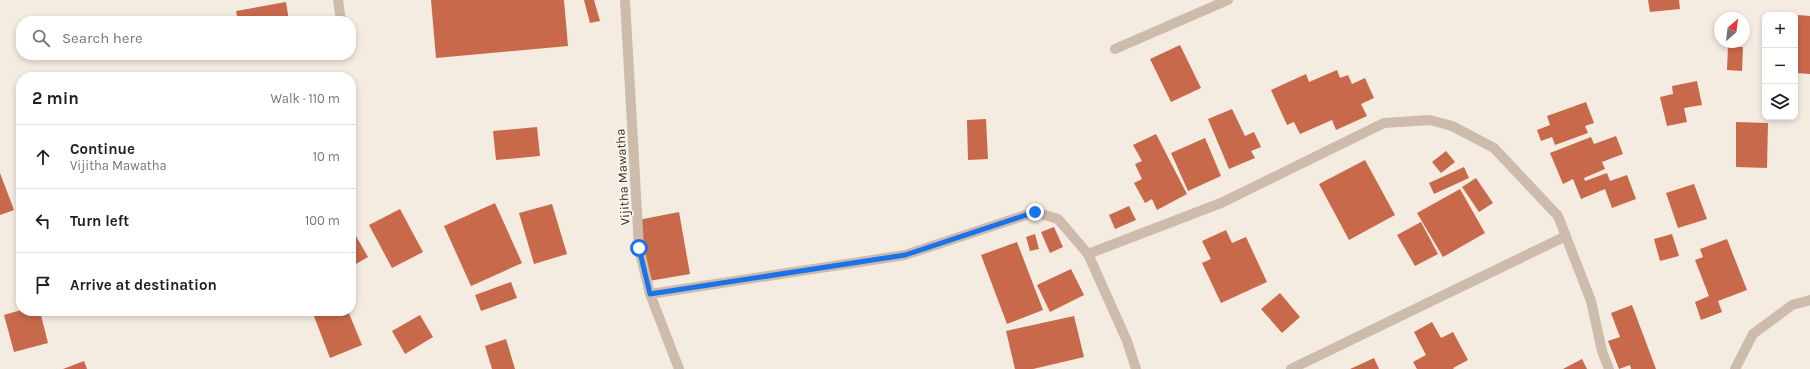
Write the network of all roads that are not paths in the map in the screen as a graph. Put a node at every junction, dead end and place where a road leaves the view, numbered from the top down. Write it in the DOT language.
graph roads {
  1 [pos="338,0"];
  2 [pos="625,0"];
  3 [pos="1228,0"];
  4 [pos="340,16"];
  5 [pos="1115,49"];
  6 [pos="1566,236"];
  7 [pos="1088,254"];
  8 [pos="650,294"];
  9 [pos="1810,300"];
  10 [pos="679,369"];
  11 [pos="1136,369"];
  12 [pos="1291,369"];
  13 [pos="1609,369"];
  14 [pos="1735,369"];
  1 -- 4 [label="street"];
  2 -- 8 [label="street, Vijitha Mawatha"];
  3 -- 5 [label="street"];
  6 -- 7 [label="street"];
  6 -- 12 [label="street"];
  6 -- 13 [label="street"];
  7 -- 8 [label="street"];
  7 -- 11 [label="street"];
  8 -- 10 [label="street, Vijitha Mawatha"];
  9 -- 14 [label="street"];
}
